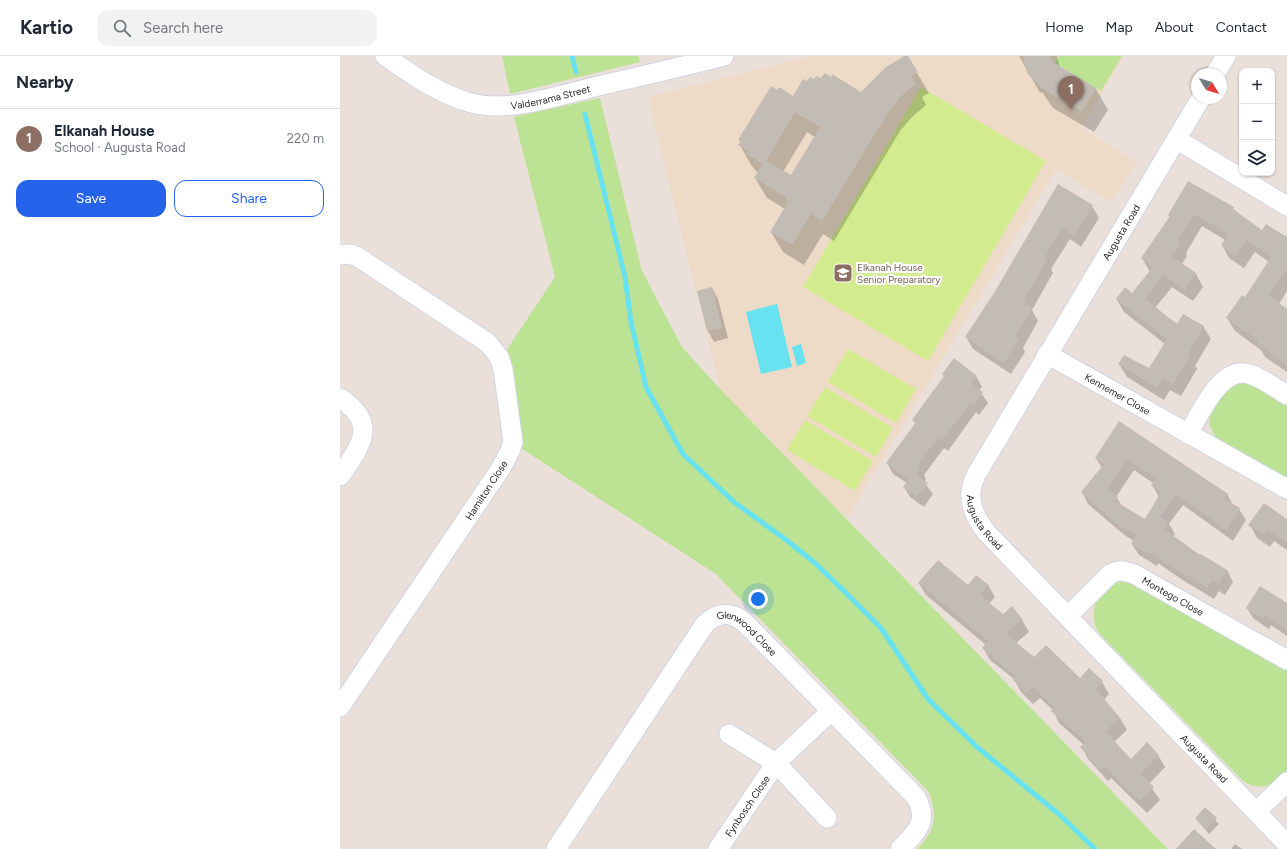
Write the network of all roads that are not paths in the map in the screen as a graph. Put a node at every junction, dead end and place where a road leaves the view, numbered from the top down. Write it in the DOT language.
graph roads {
  1 [pos="386,56"];
  2 [pos="724,56"];
  3 [pos="1226,56"];
  4 [pos="1219,68"];
  5 [pos="1197,104"];
  6 [pos="1176,139"];
  7 [pos="1287,206"];
  8 [pos="340,255"];
  9 [pos="1047,354"];
  10 [pos="1287,395"];
  11 [pos="340,398"];
  12 [pos="1188,434"];
  13 [pos="340,476"];
  14 [pos="1287,489"];
  15 [pos="1068,616"];
  16 [pos="1287,660"];
  17 [pos="340,707"];
  18 [pos="830,711"];
  19 [pos="729,734"];
  20 [pos="776,763"];
  21 [pos="1287,782"];
  22 [pos="1256,812"];
  23 [pos="827,818"];
  24 [pos="1287,844"];
  25 [pos="556,849"];
  26 [pos="718,849"];
  27 [pos="900,849"];
  1 -- 2 [label="street, Valderrama Street"];
  3 -- 4 [label="street"];
  5 -- 6 [label="street, Augusta Road"];
  6 -- 7 [label="street"];
  6 -- 9 [label="street, Augusta Road"];
  8 -- 17 [label="street, Hamilton Close"];
  9 -- 12 [label="street, Kennemer Close"];
  9 -- 15 [label="street, Augusta Road"];
  10 -- 12 [label="street"];
  11 -- 13 [label="street"];
  12 -- 14 [label="street, Kennemer Close"];
  15 -- 16 [label="street, Montego Close"];
  15 -- 22 [label="street, Augusta Road"];
  18 -- 20 [label="street, Fynbosch Close"];
  18 -- 25 [label="street, Glenwood Close"];
  18 -- 27 [label="street, Glenwood Close"];
  19 -- 20 [label="street, Fynbosch Close"];
  20 -- 23 [label="street, Fynbosch Close"];
  20 -- 26 [label="street, Fynbosch Close"];
  21 -- 22 [label="street"];
  22 -- 24 [label="street, Augusta Road"];
}
